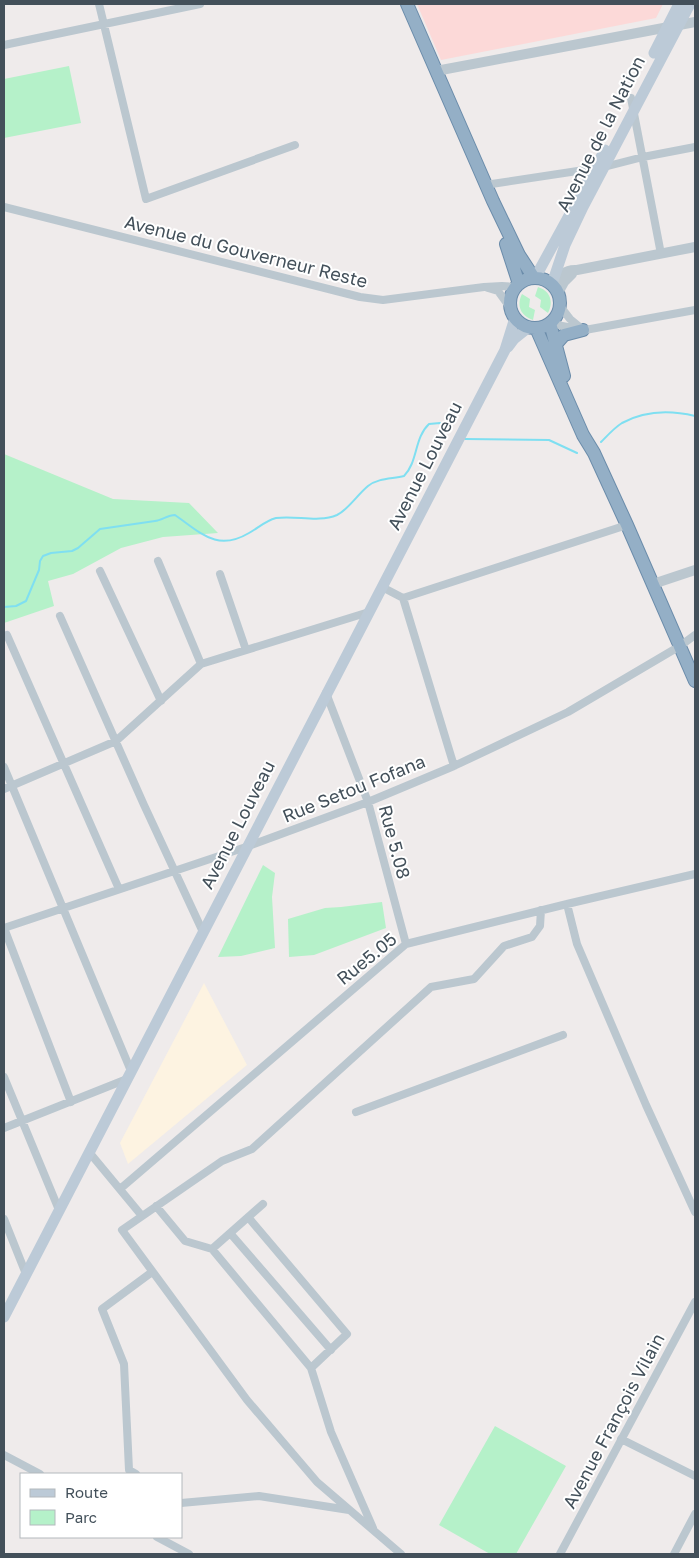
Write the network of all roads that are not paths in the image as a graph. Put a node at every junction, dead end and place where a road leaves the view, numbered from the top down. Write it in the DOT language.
graph roads {
  1 [pos="99,4"];
  2 [pos="200,4"];
  3 [pos="407,4"];
  4 [pos="679,4"];
  5 [pos="690,4"];
  6 [pos="695,22"];
  7 [pos="103,24"];
  8 [pos="672,27"];
  9 [pos="4,45"];
  10 [pos="436,71"];
  11 [pos="632,103"];
  12 [pos="295,144"];
  13 [pos="695,147"];
  14 [pos="643,157"];
  15 [pos="600,168"];
  16 [pos="485,185"];
  17 [pos="4,207"];
  18 [pos="695,247"];
  19 [pos="661,254"];
  20 [pos="577,270"];
  21 [pos="533,276"];
  22 [pos="518,285"];
  23 [pos="556,285"];
  24 [pos="484,287"];
  25 [pos="560,306"];
  26 [pos="695,310"];
  27 [pos="513,313"];
  28 [pos="551,322"];
  29 [pos="533,327"];
  30 [pos="584,330"];
  31 [pos="556,344"];
  32 [pos="505,350"];
  33 [pos="594,453"];
  34 [pos="627,525"];
  35 [pos="158,561"];
  36 [pos="695,570"];
  37 [pos="100,571"];
  38 [pos="220,574"];
  39 [pos="653,584"];
  40 [pos="382,587"];
  41 [pos="404,598"];
  42 [pos="369,612"];
  43 [pos="60,616"];
  44 [pos="695,634"];
  45 [pos="7,635"];
  46 [pos="680,646"];
  47 [pos="246,650"];
  48 [pos="201,664"];
  49 [pos="695,681"];
  50 [pos="326,693"];
  51 [pos="161,701"];
  52 [pos="116,741"];
  53 [pos="64,763"];
  54 [pos="454,766"];
  55 [pos="4,767"];
  56 [pos="12,786"];
  57 [pos="4,789"];
  58 [pos="368,802"];
  59 [pos="246,847"];
  60 [pos="175,870"];
  61 [pos="695,874"];
  62 [pos="119,890"];
  63 [pos="567,904"];
  64 [pos="63,909"];
  65 [pos="541,910"];
  66 [pos="4,928"];
  67 [pos="203,932"];
  68 [pos="406,944"];
  69 [pos="563,1035"];
  70 [pos="129,1075"];
  71 [pos="4,1077"];
  72 [pos="71,1102"];
  73 [pos="356,1112"];
  74 [pos="22,1121"];
  75 [pos="4,1128"];
  76 [pos="89,1152"];
  77 [pos="120,1189"];
  78 [pos="263,1204"];
  79 [pos="156,1206"];
  80 [pos="59,1210"];
  81 [pos="695,1212"];
  82 [pos="142,1216"];
  83 [pos="248,1217"];
  84 [pos="4,1219"];
  85 [pos="230,1233"];
  86 [pos="212,1249"];
  87 [pos="152,1272"];
  88 [pos="26,1274"];
  89 [pos="8,1301"];
  90 [pos="695,1302"];
  91 [pos="4,1317"];
  92 [pos="331,1350"];
  93 [pos="312,1368"];
  94 [pos="621,1439"];
  95 [pos="4,1455"];
  96 [pos="38,1473"];
  97 [pos="134,1473"];
  98 [pos="695,1476"];
  99 [pos="182,1503"];
  100 [pos="349,1510"];
  101 [pos="695,1514"];
  102 [pos="374,1532"];
  103 [pos="159,1538"];
  104 [pos="187,1554"];
  105 [pos="401,1554"];
  106 [pos="560,1554"];
  107 [pos="674,1554"];
  1 -- 7 [label="street"];
  2 -- 7 [label="street"];
  3 -- 10 [label="highway"];
  4 -- 8 [label="main road, Avenue de la Nation"];
  5 -- 8 [label="main road, Avenue de la Nation"];
  6 -- 8 [label="street"];
  7 -- 9 [label="street"];
  7 -- 12 [label="street"];
  8 -- 10 [label="street"];
  8 -- 11 [label="main road, Avenue de la Nation"];
  10 -- 16 [label="highway"];
  11 -- 14 [label="street"];
  11 -- 15 [label="main road, Avenue de la Nation"];
  13 -- 14 [label="street"];
  14 -- 15 [label="street"];
  14 -- 19 [label="street"];
  15 -- 16 [label="street"];
  15 -- 21 [label="main road, Avenue de la Nation"];
  15 -- 23 [label="main road, Avenue de la Nation"];
  16 -- 21 [label="highway"];
  16 -- 22 [label="highway"];
  17 -- 24 [label="street, Avenue du Gouverneur Reste"];
  18 -- 19 [label="street"];
  19 -- 20 [label="street"];
  20 -- 23 [label="street"];
  20 -- 23 [label="street"];
  21 -- 22 [label="highway"];
  21 -- 23 [label="highway"];
  22 -- 24 [label="street, Avenue du Gouverneur Reste"];
  22 -- 27 [label="highway"];
  23 -- 25 [label="highway"];
  24 -- 27 [label="street"];
  25 -- 28 [label="highway"];
  25 -- 30 [label="street"];
  26 -- 30 [label="street"];
  27 -- 29 [label="highway"];
  27 -- 32 [label="main road, Avenue Louveau"];
  28 -- 29 [label="highway"];
  28 -- 30 [label="street"];
  28 -- 31 [label="highway"];
  29 -- 32 [label="main road, Avenue Louveau"];
  29 -- 33 [label="highway"];
  30 -- 31 [label="highway"];
  31 -- 33 [label="highway"];
  32 -- 40 [label="main road, Avenue Louveau"];
  33 -- 34 [label="highway"];
  34 -- 39 [label="highway"];
  34 -- 41 [label="street"];
  35 -- 48 [label="street"];
  36 -- 39 [label="street"];
  37 -- 51 [label="street"];
  38 -- 47 [label="street"];
  39 -- 46 [label="highway"];
  40 -- 41 [label="street"];
  40 -- 42 [label="main road, Avenue Louveau"];
  41 -- 54 [label="street"];
  42 -- 47 [label="street"];
  42 -- 50 [label="main road, Avenue Louveau"];
  43 -- 52 [label="street"];
  44 -- 46 [label="street, Rue Setou Fofana"];
  45 -- 53 [label="street"];
  46 -- 49 [label="highway"];
  46 -- 54 [label="street, Rue Setou Fofana"];
  47 -- 48 [label="street"];
  48 -- 51 [label="street"];
  50 -- 58 [label="street, Rue 5.08"];
  50 -- 59 [label="main road, Avenue Louveau"];
  51 -- 52 [label="street"];
  52 -- 53 [label="street"];
  52 -- 60 [label="street"];
  53 -- 56 [label="street"];
  53 -- 62 [label="street"];
  54 -- 58 [label="street, Rue Setou Fofana"];
  55 -- 56 [label="street"];
  56 -- 57 [label="street"];
  56 -- 64 [label="street"];
  58 -- 59 [label="street, Rue Setou Fofana"];
  58 -- 68 [label="street, Rue 5.08"];
  59 -- 60 [label="street, Rue Setou Fofana"];
  59 -- 67 [label="main road, Avenue Louveau"];
  60 -- 62 [label="street, Rue Setou Fofana"];
  60 -- 67 [label="street"];
  61 -- 63 [label="street, Rue5.05"];
  62 -- 64 [label="street, Rue Setou Fofana"];
  63 -- 65 [label="street, Rue5.05"];
  63 -- 81 [label="street"];
  64 -- 66 [label="street, Rue Setou Fofana"];
  64 -- 70 [label="street"];
  65 -- 68 [label="street, Rue5.05"];
  65 -- 79 [label="street"];
  66 -- 72 [label="street"];
  67 -- 70 [label="main road, Avenue Louveau"];
  68 -- 77 [label="street, Rue5.05"];
  69 -- 73 [label="street"];
  70 -- 72 [label="street"];
  70 -- 76 [label="main road, Avenue Louveau"];
  71 -- 74 [label="street"];
  72 -- 74 [label="street"];
  74 -- 75 [label="street"];
  74 -- 80 [label="street"];
  76 -- 77 [label="street"];
  76 -- 80 [label="main road, Avenue Louveau"];
  77 -- 82 [label="street"];
  78 -- 83 [label="street"];
  79 -- 82 [label="street"];
  79 -- 86 [label="street"];
  80 -- 88 [label="main road, Avenue Louveau"];
  82 -- 87 [label="street"];
  83 -- 85 [label="street"];
  83 -- 92 [label="street"];
  84 -- 88 [label="street"];
  85 -- 86 [label="street"];
  85 -- 92 [label="street"];
  86 -- 93 [label="street"];
  87 -- 97 [label="street"];
  87 -- 100 [label="street"];
  88 -- 89 [label="main road, Avenue Louveau"];
  89 -- 91 [label="main road, Avenue Louveau"];
  90 -- 94 [label="street, Avenue François Vilain"];
  92 -- 93 [label="street"];
  93 -- 102 [label="street"];
  94 -- 98 [label="street"];
  94 -- 106 [label="street, Avenue François Vilain"];
  95 -- 96 [label="street"];
  99 -- 100 [label="street"];
  100 -- 102 [label="street"];
  101 -- 107 [label="street"];
  102 -- 105 [label="street"];
  103 -- 104 [label="street"];
}
